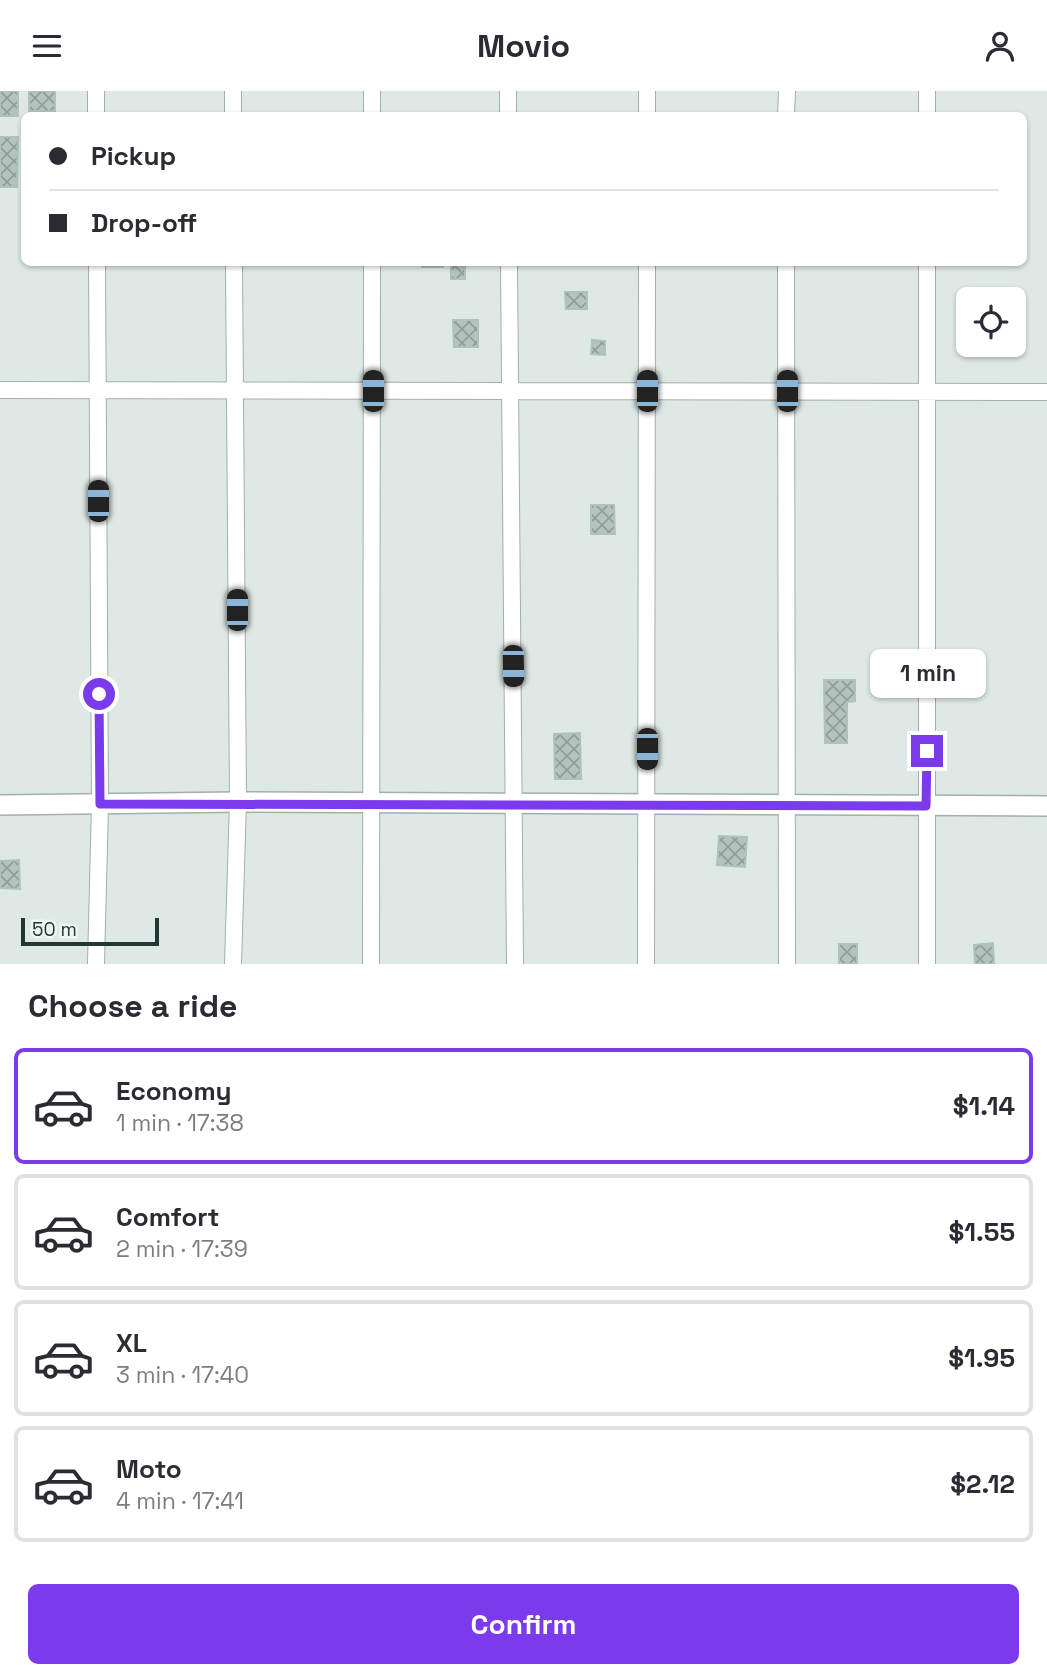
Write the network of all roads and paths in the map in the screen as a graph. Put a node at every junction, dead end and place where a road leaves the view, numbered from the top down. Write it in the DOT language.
graph roads {
  1 [pos="96,91"];
  2 [pos="233,91"];
  3 [pos="372,91"];
  4 [pos="508,91"];
  5 [pos="647,91"];
  6 [pos="786,91"];
  7 [pos="927,91"];
  8 [pos="96,112"];
  9 [pos="233,112"];
  10 [pos="372,112"];
  11 [pos="508,112"];
  12 [pos="647,112"];
  13 [pos="786,112"];
  14 [pos="927,112"];
  15 [pos="97,266"];
  16 [pos="234,266"];
  17 [pos="372,266"];
  18 [pos="509,266"];
  19 [pos="647,266"];
  20 [pos="786,266"];
  21 [pos="927,266"];
  22 [pos="0,390"];
  23 [pos="98,391"];
  24 [pos="236,391"];
  25 [pos="373,391"];
  26 [pos="510,391"];
  27 [pos="647,391"];
  28 [pos="787,391"];
  29 [pos="927,391"];
  30 [pos="1047,392"];
  31 [pos="238,803"];
  32 [pos="372,803"];
  33 [pos="100,804"];
  34 [pos="514,804"];
  35 [pos="646,804"];
  36 [pos="0,805"];
  37 [pos="787,805"];
  38 [pos="926,806"];
  39 [pos="1047,806"];
  40 [pos="96,964"];
  41 [pos="233,964"];
  42 [pos="371,964"];
  43 [pos="515,964"];
  44 [pos="646,964"];
  45 [pos="787,964"];
  46 [pos="926,964"];
  1 -- 8 [label="street"];
  2 -- 9 [label="street"];
  3 -- 10 [label="street"];
  4 -- 11 [label="street"];
  5 -- 12 [label="street"];
  6 -- 13 [label="street"];
  7 -- 14 [label="street"];
  15 -- 23 [label="street"];
  16 -- 24 [label="street"];
  17 -- 25 [label="street"];
  18 -- 26 [label="street"];
  19 -- 27 [label="street"];
  20 -- 28 [label="street"];
  21 -- 29 [label="street"];
  22 -- 23 [label="street"];
  23 -- 24 [label="street"];
  23 -- 33 [label="street"];
  24 -- 25 [label="street"];
  24 -- 31 [label="street"];
  25 -- 26 [label="street"];
  25 -- 32 [label="street"];
  26 -- 27 [label="street"];
  26 -- 34 [label="street"];
  27 -- 28 [label="street"];
  27 -- 35 [label="street"];
  28 -- 29 [label="street"];
  28 -- 37 [label="street"];
  29 -- 30 [label="street"];
  29 -- 38 [label="street"];
  31 -- 32 [label="street"];
  31 -- 33 [label="street"];
  31 -- 41 [label="street"];
  32 -- 34 [label="street"];
  32 -- 42 [label="street"];
  33 -- 36 [label="street"];
  33 -- 40 [label="street"];
  34 -- 35 [label="street"];
  34 -- 43 [label="street"];
  35 -- 37 [label="street"];
  35 -- 44 [label="street"];
  37 -- 38 [label="street"];
  37 -- 45 [label="street"];
  38 -- 39 [label="street"];
  38 -- 46 [label="street"];
}
